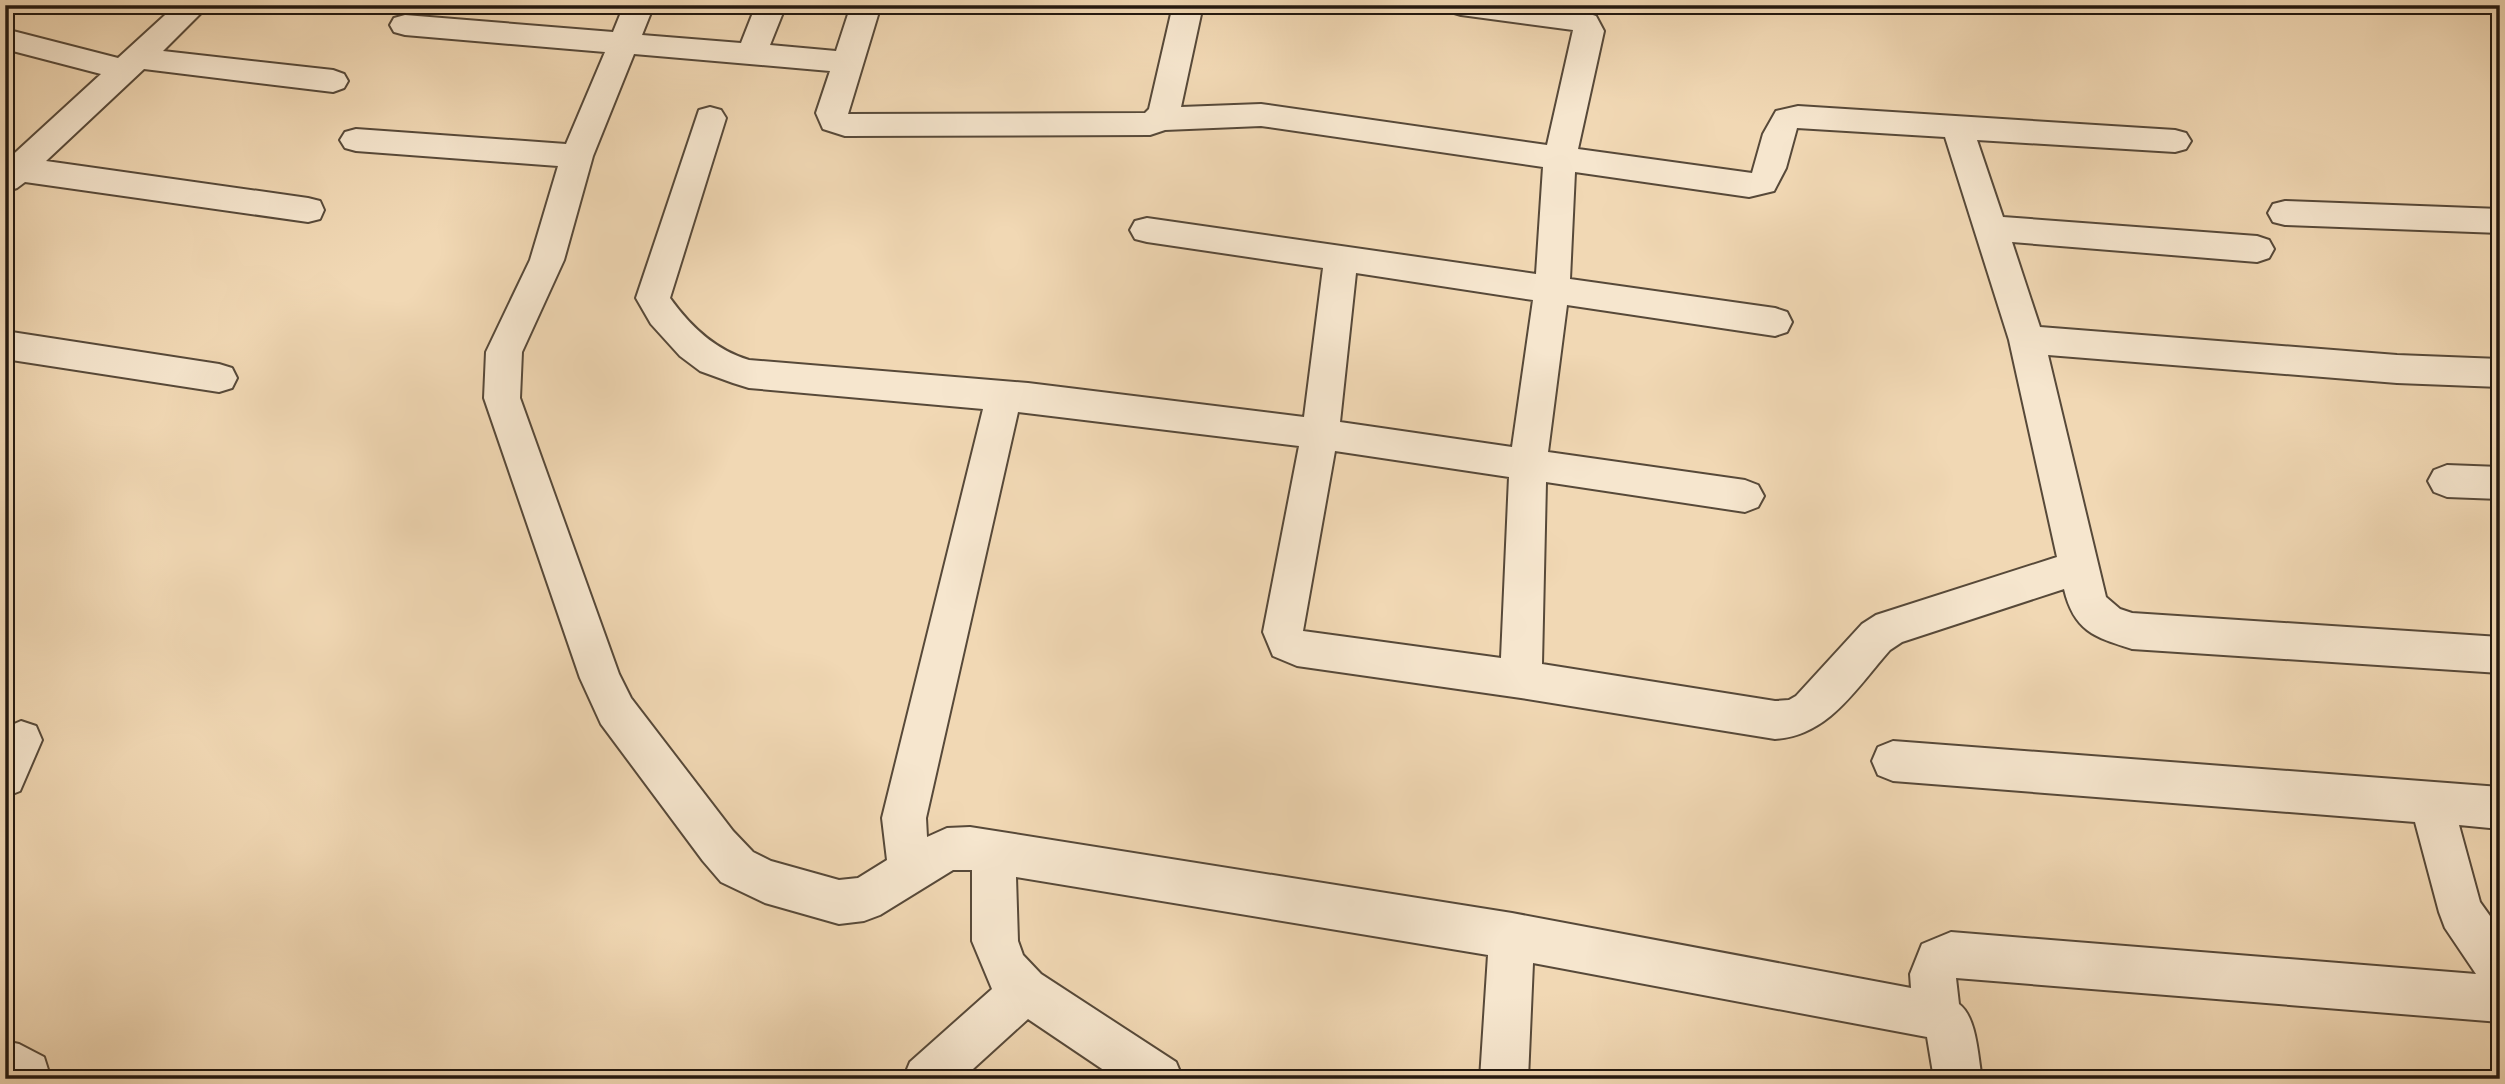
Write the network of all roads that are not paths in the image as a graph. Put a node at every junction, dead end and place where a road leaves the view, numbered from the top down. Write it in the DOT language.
graph roads {
  1 [pos="194,5"];
  2 [pos="639,5"];
  3 [pos="771,5"];
  4 [pos="866,5"];
  5 [pos="1188,5"];
  6 [pos="1461,5"];
  7 [pos="466,18"];
  8 [pos="405,25"];
  9 [pos="5,39"];
  10 [pos="623,45"];
  11 [pos="751,55"];
  12 [pos="848,62"];
  13 [pos="132,64"];
  14 [pos="333,81"];
  15 [pos="710,118"];
  16 [pos="1160,119"];
  17 [pos="1957,127"];
  18 [pos="356,140"];
  19 [pos="2175,141"];
  20 [pos="577,156"];
  21 [pos="1560,159"];
  22 [pos="12,175"];
  23 [pos="308,210"];
  24 [pos="2285,213"];
  25 [pos="2500,221"];
  26 [pos="1990,228"];
  27 [pos="1147,230"];
  28 [pos="2257,249"];
  29 [pos="1341,259"];
  30 [pos="1552,289"];
  31 [pos="1774,321"];
  32 [pos="2027,340"];
  33 [pos="5,345"];
  34 [pos="2500,373"];
  35 [pos="219,378"];
  36 [pos="1004,396"];
  37 [pos="1320,433"];
  38 [pos="1528,465"];
  39 [pos="2447,481"];
  40 [pos="2500,483"];
  41 [pos="1745,496"];
  42 [pos="2080,567"];
  43 [pos="2500,654"];
  44 [pos="1521,679"];
  45 [pos="1893,761"];
  46 [pos="2431,803"];
  47 [pos="2500,808"];
  48 [pos="994,852"];
  49 [pos="924,863"];
  50 [pos="1512,936"];
  51 [pos="2500,970"];
  52 [pos="1025,990"];
  53 [pos="2500,999"];
  54 [pos="1937,1016"];
  55 [pos="5,1065"];
  56 [pos="27,1079"];
  57 [pos="927,1079"];
  58 [pos="1159,1079"];
  59 [pos="1504,1079"];
  60 [pos="1958,1079"];
  1 -- 13 [label="street"];
  2 -- 10 [label="street"];
  3 -- 11 [label="street"];
  4 -- 12 [label="street"];
  5 -- 16 [label="street"];
  6 -- 21 [label="street"];
  7 -- 8 [label="street"];
  7 -- 10 [label="street"];
  9 -- 13 [label="street"];
  10 -- 11 [label="street"];
  10 -- 20 [label="street"];
  11 -- 12 [label="street"];
  12 -- 16 [label="street"];
  13 -- 14 [label="street"];
  13 -- 22 [label="street"];
  15 -- 36 [label="street"];
  16 -- 21 [label="street"];
  17 -- 19 [label="street"];
  17 -- 21 [label="street"];
  17 -- 26 [label="street"];
  18 -- 20 [label="street"];
  20 -- 49 [label="street"];
  21 -- 30 [label="street"];
  22 -- 23 [label="street"];
  24 -- 25 [label="street"];
  26 -- 28 [label="street"];
  26 -- 32 [label="street"];
  27 -- 29 [label="street"];
  29 -- 30 [label="street"];
  29 -- 37 [label="street"];
  30 -- 31 [label="street"];
  30 -- 38 [label="street"];
  32 -- 34 [label="street"];
  32 -- 42 [label="street"];
  33 -- 35 [label="street"];
  36 -- 37 [label="street"];
  36 -- 49 [label="street"];
  37 -- 38 [label="street"];
  37 -- 44 [label="street"];
  38 -- 41 [label="street"];
  38 -- 44 [label="street"];
  39 -- 40 [label="street"];
  42 -- 43 [label="street"];
  42 -- 44 [label="street"];
  45 -- 46 [label="street"];
  46 -- 47 [label="street"];
  46 -- 51 [label="street"];
  48 -- 49 [label="street"];
  48 -- 50 [label="street"];
  48 -- 52 [label="street"];
  50 -- 54 [label="street"];
  50 -- 59 [label="street"];
  52 -- 57 [label="street"];
  52 -- 58 [label="street"];
  53 -- 54 [label="street"];
  54 -- 60 [label="street"];
  55 -- 56 [label="street"];
}
